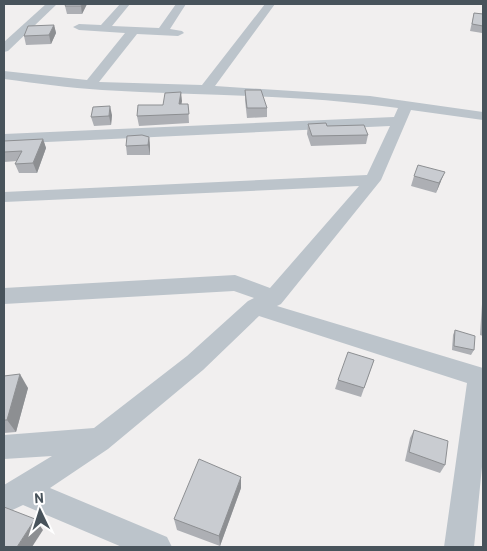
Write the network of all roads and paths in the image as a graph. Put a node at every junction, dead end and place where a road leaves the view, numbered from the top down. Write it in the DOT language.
graph roads {
  1 [pos="52,4"];
  2 [pos="125,4"];
  3 [pos="181,4"];
  4 [pos="270,4"];
  5 [pos="79,28"];
  6 [pos="103,29"];
  7 [pos="134,31"];
  8 [pos="162,32"];
  9 [pos="178,33"];
  10 [pos="4,48"];
  11 [pos="4,74"];
  12 [pos="90,85"];
  13 [pos="206,89"];
  14 [pos="403,113"];
  15 [pos="483,116"];
  16 [pos="4,139"];
  17 [pos="373,180"];
  18 [pos="4,198"];
  19 [pos="4,296"];
  20 [pos="265,302"];
  21 [pos="481,377"];
  22 [pos="99,440"];
  23 [pos="4,447"];
  24 [pos="13,495"];
  25 [pos="157,547"];
  26 [pos="459,547"];
  1 -- 10 [label="street"];
  2 -- 6 [label="street"];
  3 -- 8 [label="street"];
  4 -- 13 [label="street"];
  5 -- 6 [label="street"];
  6 -- 7 [label="street"];
  7 -- 8 [label="street"];
  7 -- 12 [label="street"];
  8 -- 9 [label="street"];
  11 -- 12 [label="street"];
  12 -- 13 [label="street"];
  13 -- 14 [label="street"];
  14 -- 15 [label="street"];
  14 -- 16 [label="street"];
  14 -- 17 [label="street"];
  17 -- 18 [label="street"];
  17 -- 20 [label="street"];
  19 -- 20 [label="street"];
  20 -- 21 [label="street"];
  20 -- 22 [label="street"];
  21 -- 26 [label="street"];
  22 -- 23 [label="street"];
  22 -- 24 [label="street"];
  24 -- 25 [label="street"];
}
